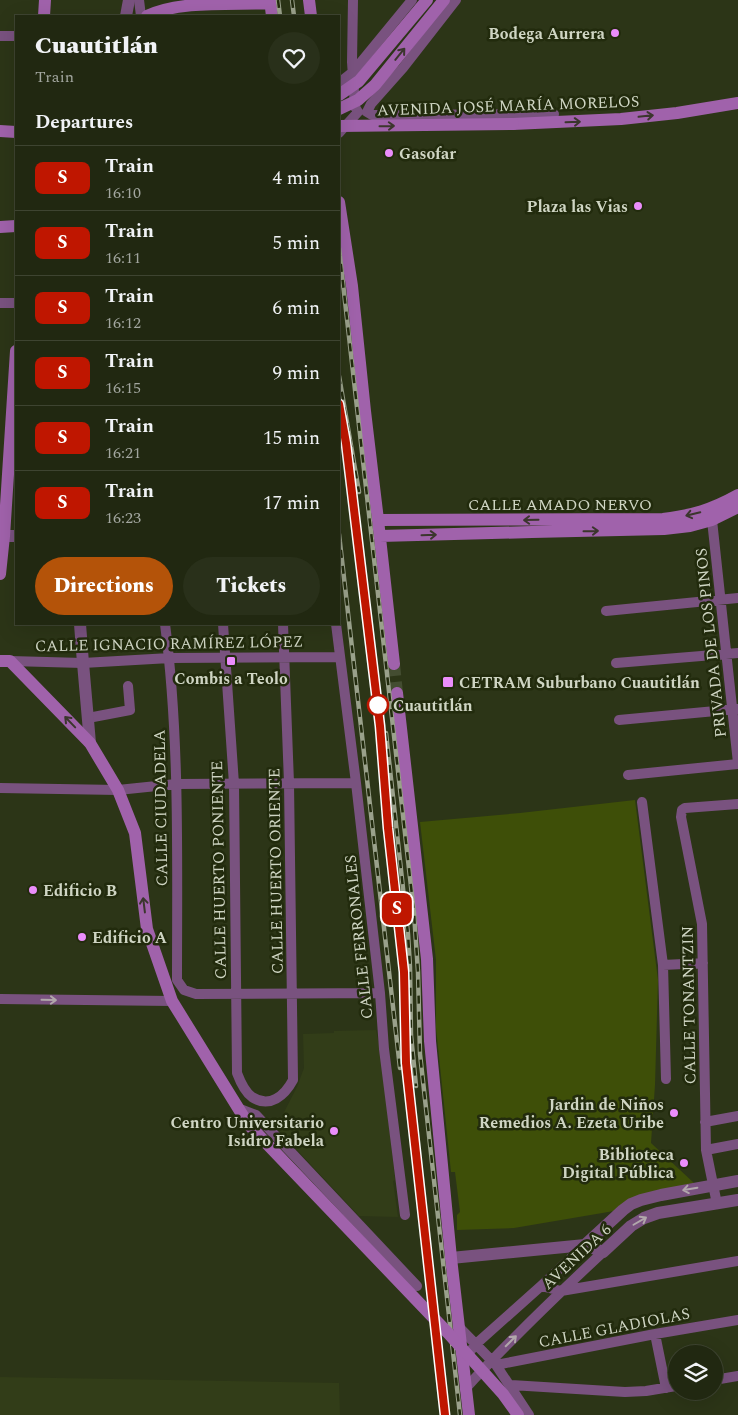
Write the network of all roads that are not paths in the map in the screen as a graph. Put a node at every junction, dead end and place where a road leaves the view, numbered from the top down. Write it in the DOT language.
graph roads {
  1 [pos="45,0"];
  2 [pos="129,0"];
  3 [pos="139,0"];
  4 [pos="309,0"];
  5 [pos="353,0"];
  6 [pos="412,0"];
  7 [pos="427,0"];
  8 [pos="444,0"];
  9 [pos="456,0"];
  10 [pos="271,1"];
  11 [pos="44,15"];
  12 [pos="126,15"];
  13 [pos="141,15"];
  14 [pos="148,15"];
  15 [pos="272,15"];
  16 [pos="311,15"];
  17 [pos="0,36"];
  18 [pos="15,36"];
  19 [pos="352,72"];
  20 [pos="340,82"];
  21 [pos="340,94"];
  22 [pos="738,103"];
  23 [pos="340,109"];
  24 [pos="554,114"];
  25 [pos="340,126"];
  26 [pos="0,131"];
  27 [pos="15,132"];
  28 [pos="340,132"];
  29 [pos="340,208"];
  30 [pos="15,226"];
  31 [pos="0,227"];
  32 [pos="0,303"];
  33 [pos="15,303"];
  34 [pos="15,382"];
  35 [pos="738,495"];
  36 [pos="738,507"];
  37 [pos="378,520"];
  38 [pos="712,520"];
  39 [pos="617,525"];
  40 [pos="470,527"];
  41 [pos="10,536"];
  42 [pos="380,536"];
  43 [pos="0,574"];
  44 [pos="738,598"];
  45 [pos="720,600"];
  46 [pos="606,611"];
  47 [pos="80,625"];
  48 [pos="165,625"];
  49 [pos="223,625"];
  50 [pos="283,625"];
  51 [pos="336,625"];
  52 [pos="738,653"];
  53 [pos="726,654"];
  54 [pos="284,657"];
  55 [pos="339,657"];
  56 [pos="170,658"];
  57 [pos="225,658"];
  58 [pos="5,661"];
  59 [pos="82,663"];
  60 [pos="616,663"];
  61 [pos="394,664"];
  62 [pos="128,686"];
  63 [pos="397,693"];
  64 [pos="735,709"];
  65 [pos="88,718"];
  66 [pos="618,720"];
  67 [pos="90,743"];
  68 [pos="738,764"];
  69 [pos="628,774"];
  70 [pos="289,783"];
  71 [pos="356,783"];
  72 [pos="176,784"];
  73 [pos="234,784"];
  74 [pos="0,788"];
  75 [pos="118,790"];
  76 [pos="642,802"];
  77 [pos="738,804"];
  78 [pos="703,963"];
  79 [pos="662,964"];
  80 [pos="380,993"];
  81 [pos="236,994"];
  82 [pos="292,994"];
  83 [pos="0,999"];
  84 [pos="172,1002"];
  85 [pos="666,1079"];
  86 [pos="265,1102"];
  87 [pos="240,1109"];
  88 [pos="738,1116"];
  89 [pos="705,1122"];
  90 [pos="738,1144"];
  91 [pos="706,1150"];
  92 [pos="738,1181"];
  93 [pos="713,1185"];
  94 [pos="738,1200"];
  95 [pos="717,1204"];
  96 [pos="405,1214"];
  97 [pos="584,1245"];
  98 [pos="604,1252"];
  99 [pos="451,1258"];
  100 [pos="738,1261"];
  101 [pos="418,1286"];
  102 [pos="541,1286"];
  103 [pos="562,1291"];
  104 [pos="738,1320"];
  105 [pos="454,1330"];
  106 [pos="655,1334"];
  107 [pos="476,1344"];
  108 [pos="462,1361"];
  109 [pos="494,1363"];
  110 [pos="738,1376"];
  111 [pos="668,1377"];
  112 [pos="723,1378"];
  113 [pos="511,1386"];
  114 [pos="668,1387"];
  115 [pos="465,1389"];
  116 [pos="468,1415"];
  117 [pos="518,1415"];
  118 [pos="529,1415"];
  1 -- 11 [label="main road"];
  2 -- 12 [label="street"];
  3 -- 13 [label="street"];
  4 -- 16 [label="main road"];
  5 -- 19 [label="street"];
  6 -- 19 [label="street"];
  7 -- 21 [label="main road, bridge"];
  23 -- 8 [label="main road, one-way, bridge"];
  9 -- 24 [label="street"];
  10 -- 14 [label="main road"];
  10 -- 15 [label="main road"];
  17 -- 18 [label="street"];
  19 -- 20 [label="street"];
  19 -- 28 [label="street"];
  25 -- 22 [label="main road, AVENIDA JOSÉ MARÍA MORELOS, one-way, bridge"];
  26 -- 27 [label="main road"];
  29 -- 37 [label="main road"];
  30 -- 31 [label="main road"];
  32 -- 33 [label="street"];
  34 -- 41 [label="main road"];
  35 -- 39 [label="main road, CALLE AMADO NERVO, one-way"];
  36 -- 38 [label="main road, CALLE AMADO NERVO"];
  37 -- 40 [label="main road, CALLE AMADO NERVO"];
  37 -- 42 [label="main road"];
  38 -- 39 [label="main road, CALLE AMADO NERVO"];
  38 -- 45 [label="street, PRIVADA DE LOS PINOS"];
  39 -- 40 [label="main road, CALLE AMADO NERVO"];
  42 -- 40 [label="main road, CALLE AMADO NERVO, one-way"];
  41 -- 43 [label="main road"];
  42 -- 61 [label="main road"];
  44 -- 45 [label="street"];
  45 -- 46 [label="street"];
  45 -- 53 [label="street, PRIVADA DE LOS PINOS"];
  47 -- 59 [label="street"];
  48 -- 56 [label="street, CALLE CIUDADELA"];
  49 -- 57 [label="street, CALLE HUERTO PONIENTE"];
  50 -- 54 [label="street, CALLE HUERTO ORIENTE"];
  51 -- 55 [label="street, CALLE FERRONALES"];
  52 -- 53 [label="street"];
  53 -- 60 [label="street"];
  53 -- 64 [label="street, PRIVADA DE LOS PINOS"];
  54 -- 55 [label="street, CALLE IGNACIO RAMÍREZ LÓPEZ"];
  54 -- 57 [label="street, CALLE IGNACIO RAMÍREZ LÓPEZ"];
  54 -- 70 [label="street, CALLE HUERTO ORIENTE"];
  55 -- 71 [label="street, CALLE FERRONALES"];
  56 -- 57 [label="street, CALLE IGNACIO RAMÍREZ LÓPEZ"];
  56 -- 59 [label="street, CALLE IGNACIO RAMÍREZ LÓPEZ"];
  56 -- 72 [label="street, CALLE CIUDADELA"];
  57 -- 73 [label="street, CALLE HUERTO PONIENTE"];
  58 -- 59 [label="street, CALLE IGNACIO RAMÍREZ LÓPEZ"];
  67 -- 58 [label="main road, one-way"];
  59 -- 65 [label="street"];
  62 -- 65 [label="street"];
  63 -- 99 [label="main road"];
  64 -- 66 [label="street"];
  64 -- 68 [label="street, PRIVADA DE LOS PINOS"];
  65 -- 67 [label="street"];
  67 -- 75 [label="main road"];
  68 -- 69 [label="street"];
  70 -- 71 [label="street"];
  70 -- 73 [label="street"];
  70 -- 82 [label="street, CALLE HUERTO ORIENTE"];
  71 -- 80 [label="street, CALLE FERRONALES"];
  72 -- 73 [label="street"];
  72 -- 75 [label="street"];
  72 -- 81 [label="street, CALLE CIUDADELA"];
  73 -- 81 [label="street, CALLE HUERTO PONIENTE"];
  74 -- 75 [label="street"];
  84 -- 75 [label="main road, one-way"];
  76 -- 79 [label="street"];
  77 -- 78 [label="street, CALLE TONANTZIN"];
  78 -- 79 [label="street"];
  78 -- 89 [label="street, CALLE TONANTZIN"];
  79 -- 85 [label="street"];
  80 -- 82 [label="street"];
  80 -- 96 [label="street, CALLE FERRONALES"];
  81 -- 82 [label="street"];
  81 -- 86 [label="street, CALLE HUERTO PONIENTE"];
  82 -- 86 [label="street, CALLE HUERTO ORIENTE"];
  83 -- 84 [label="street, one-way"];
  84 -- 87 [label="main road"];
  87 -- 101 [label="street"];
  87 -- 105 [label="main road, bridge"];
  88 -- 89 [label="street"];
  89 -- 91 [label="street, CALLE TONANTZIN"];
  90 -- 91 [label="street"];
  91 -- 93 [label="street, CALLE TONANTZIN"];
  92 -- 93 [label="street, AVENIDA 6"];
  93 -- 95 [label="street, CALLE TONANTZIN"];
  93 -- 97 [label="street, AVENIDA 6, one-way"];
  94 -- 95 [label="street, AVENIDA 6"];
  98 -- 95 [label="street, AVENIDA 6, one-way"];
  97 -- 98 [label="street"];
  97 -- 99 [label="street"];
  97 -- 102 [label="street, AVENIDA 6"];
  98 -- 103 [label="street, AVENIDA 6"];
  99 -- 105 [label="main road"];
  100 -- 103 [label="street"];
  102 -- 103 [label="street"];
  102 -- 107 [label="street, AVENIDA 6"];
  109 -- 103 [label="street, AVENIDA 6, one-way"];
  104 -- 106 [label="street, CALLE GLADIOLAS"];
  105 -- 107 [label="street"];
  105 -- 108 [label="main road"];
  105 -- 117 [label="main road, bridge"];
  106 -- 109 [label="street, CALLE GLADIOLAS"];
  106 -- 111 [label="street"];
  107 -- 108 [label="street, AVENIDA 6"];
  107 -- 109 [label="street"];
  108 -- 115 [label="main road"];
  109 -- 113 [label="street"];
  109 -- 115 [label="street, AVENIDA 6"];
  110 -- 112 [label="street"];
  113 -- 114 [label="street"];
  113 -- 118 [label="street"];
  115 -- 116 [label="main road"];
}
